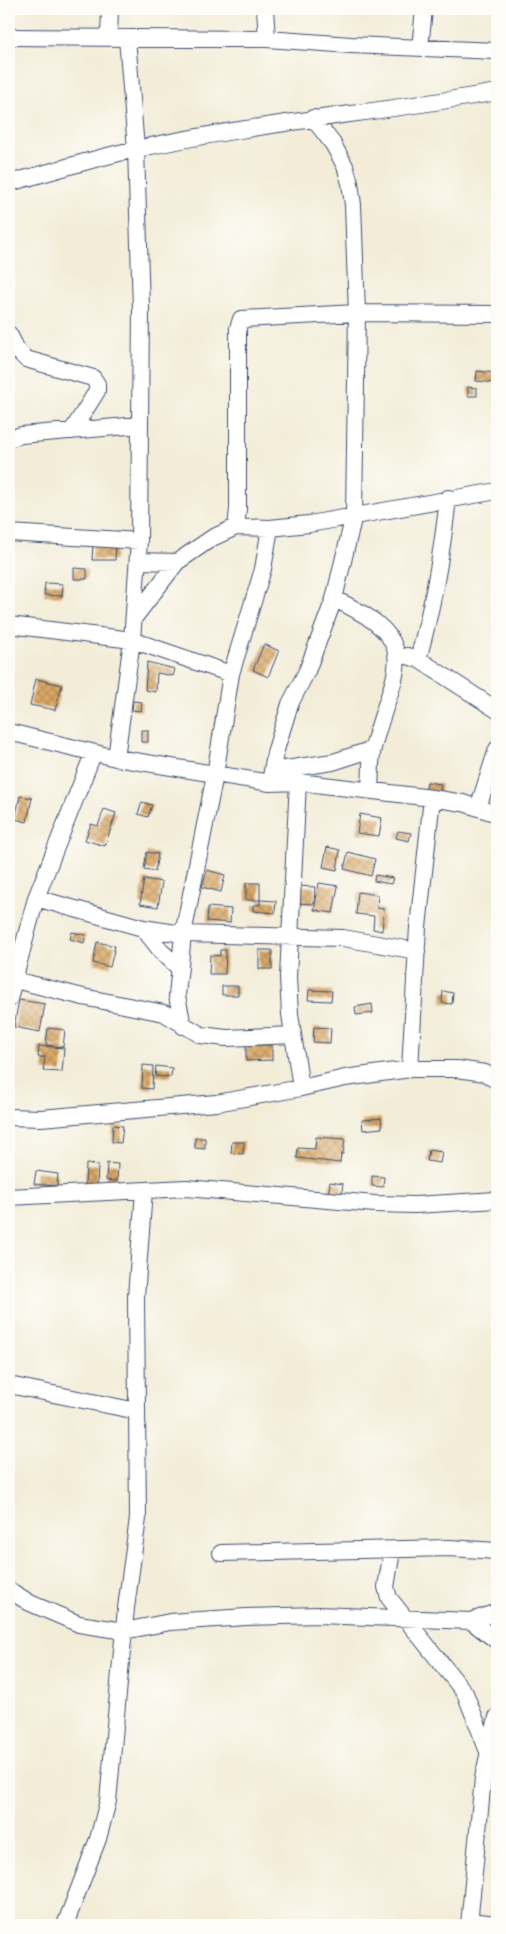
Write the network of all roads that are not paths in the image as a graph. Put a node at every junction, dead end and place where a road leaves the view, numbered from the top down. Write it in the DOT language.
graph roads {
  1 [pos="110,9"];
  2 [pos="265,9"];
  3 [pos="424,9"];
  4 [pos="9,37"];
  5 [pos="109,37"];
  6 [pos="127,38"];
  7 [pos="267,39"];
  8 [pos="420,48"];
  9 [pos="497,51"];
  10 [pos="497,92"];
  11 [pos="313,118"];
  12 [pos="136,149"];
  13 [pos="9,184"];
  14 [pos="357,313"];
  15 [pos="497,314"];
  16 [pos="9,334"];
  17 [pos="140,425"];
  18 [pos="72,431"];
  19 [pos="9,439"];
  20 [pos="497,490"];
  21 [pos="448,498"];
  22 [pos="354,516"];
  23 [pos="236,527"];
  24 [pos="270,528"];
  25 [pos="9,533"];
  26 [pos="139,542"];
  27 [pos="138,561"];
  28 [pos="177,562"];
  29 [pos="334,599"];
  30 [pos="134,618"];
  31 [pos="9,625"];
  32 [pos="132,640"];
  33 [pos="397,653"];
  34 [pos="418,659"];
  35 [pos="231,674"];
  36 [pos="497,710"];
  37 [pos="9,732"];
  38 [pos="373,749"];
  39 [pos="497,749"];
  40 [pos="93,754"];
  41 [pos="116,758"];
  42 [pos="215,775"];
  43 [pos="271,777"];
  44 [pos="298,782"];
  45 [pos="370,790"];
  46 [pos="432,798"];
  47 [pos="478,808"];
  48 [pos="497,814"];
  49 [pos="36,898"];
  50 [pos="143,928"];
  51 [pos="182,934"];
  52 [pos="290,935"];
  53 [pos="417,951"];
  54 [pos="180,970"];
  55 [pos="15,980"];
  56 [pos="177,996"];
  57 [pos="9,999"];
  58 [pos="164,1013"];
  59 [pos="183,1026"];
  60 [pos="293,1035"];
  61 [pos="410,1069"];
  62 [pos="497,1081"];
  63 [pos="301,1088"];
  64 [pos="9,1117"];
  65 [pos="144,1191"];
  66 [pos="9,1197"];
  67 [pos="497,1200"];
  68 [pos="9,1386"];
  69 [pos="137,1411"];
  70 [pos="392,1551"];
  71 [pos="497,1551"];
  72 [pos="221,1553"];
  73 [pos="9,1590"];
  74 [pos="497,1612"];
  75 [pos="404,1618"];
  76 [pos="471,1620"];
  77 [pos="124,1631"];
  78 [pos="497,1641"];
  79 [pos="497,1717"];
  80 [pos="489,1754"];
  81 [pos="490,1780"];
  82 [pos="469,1923"];
  83 [pos="497,1924"];
  84 [pos="65,1925"];
  1 -- 5 [label="street"];
  2 -- 7 [label="street"];
  3 -- 8 [label="street"];
  4 -- 5 [label="street"];
  5 -- 6 [label="street"];
  6 -- 7 [label="street"];
  6 -- 12 [label="street"];
  7 -- 8 [label="street"];
  8 -- 9 [label="street"];
  10 -- 11 [label="street"];
  11 -- 12 [label="street"];
  11 -- 14 [label="street"];
  12 -- 13 [label="street"];
  12 -- 17 [label="street"];
  14 -- 15 [label="street"];
  14 -- 22 [label="street"];
  14 -- 23 [label="street"];
  16 -- 18 [label="street"];
  17 -- 18 [label="street"];
  17 -- 26 [label="street"];
  18 -- 19 [label="street"];
  20 -- 21 [label="street"];
  21 -- 22 [label="street"];
  21 -- 34 [label="street"];
  22 -- 24 [label="street"];
  22 -- 29 [label="street"];
  23 -- 24 [label="street"];
  23 -- 28 [label="street"];
  24 -- 35 [label="street"];
  25 -- 26 [label="street"];
  26 -- 27 [label="street"];
  27 -- 28 [label="street"];
  27 -- 30 [label="street"];
  28 -- 30 [label="street"];
  29 -- 33 [label="street"];
  29 -- 43 [label="street"];
  30 -- 32 [label="street"];
  31 -- 32 [label="street"];
  32 -- 35 [label="street"];
  32 -- 41 [label="street"];
  33 -- 34 [label="street"];
  33 -- 38 [label="street"];
  34 -- 36 [label="street"];
  35 -- 42 [label="street"];
  37 -- 40 [label="street"];
  38 -- 43 [label="street"];
  38 -- 45 [label="street"];
  39 -- 47 [label="street"];
  40 -- 41 [label="street"];
  40 -- 49 [label="street"];
  41 -- 42 [label="street"];
  42 -- 43 [label="street"];
  42 -- 51 [label="street"];
  43 -- 44 [label="street"];
  44 -- 45 [label="street"];
  44 -- 52 [label="street"];
  45 -- 46 [label="street"];
  46 -- 47 [label="street"];
  46 -- 53 [label="street"];
  47 -- 48 [label="street"];
  49 -- 50 [label="street"];
  49 -- 55 [label="street"];
  50 -- 51 [label="street"];
  50 -- 54 [label="street"];
  51 -- 52 [label="street"];
  51 -- 54 [label="street"];
  52 -- 53 [label="street"];
  52 -- 60 [label="street"];
  53 -- 61 [label="street"];
  54 -- 56 [label="street"];
  55 -- 57 [label="street"];
  55 -- 58 [label="street"];
  56 -- 58 [label="street"];
  56 -- 59 [label="street"];
  58 -- 59 [label="street"];
  59 -- 60 [label="street"];
  60 -- 63 [label="street"];
  61 -- 62 [label="street"];
  61 -- 63 [label="street"];
  63 -- 64 [label="street"];
  65 -- 66 [label="street"];
  65 -- 67 [label="street"];
  65 -- 69 [label="street"];
  68 -- 69 [label="street"];
  69 -- 77 [label="street"];
  70 -- 71 [label="street"];
  70 -- 72 [label="street"];
  70 -- 75 [label="street"];
  73 -- 77 [label="street"];
  74 -- 76 [label="street"];
  75 -- 76 [label="street"];
  75 -- 77 [label="street"];
  75 -- 80 [label="street"];
  76 -- 78 [label="street"];
  77 -- 84 [label="street"];
  79 -- 80 [label="street"];
  80 -- 81 [label="street"];
  81 -- 82 [label="street"];
  82 -- 83 [label="street"];
}
